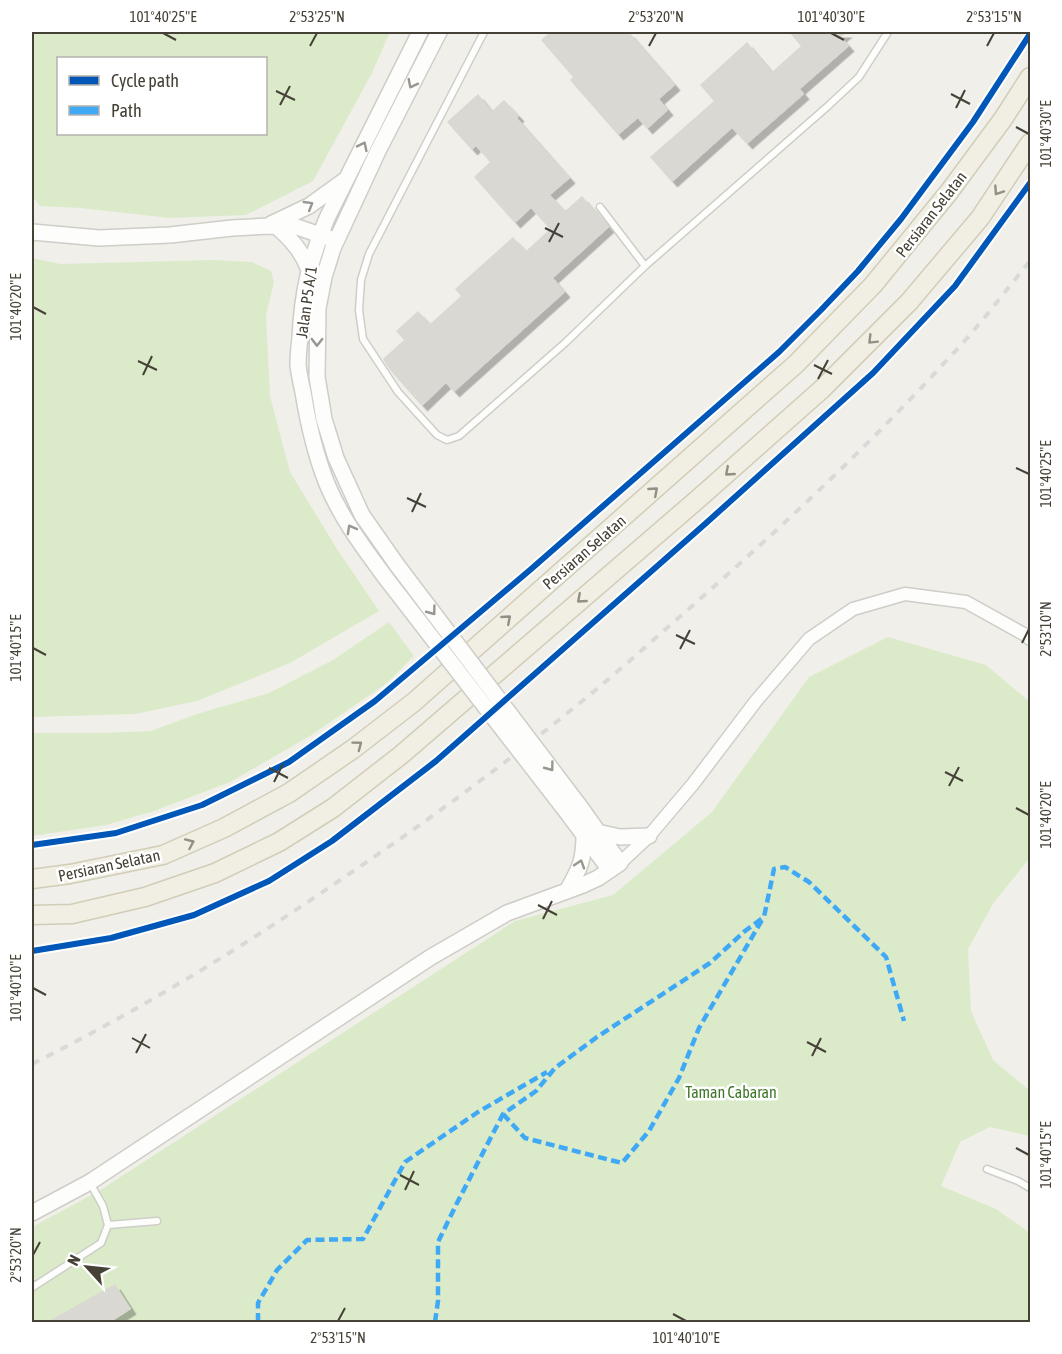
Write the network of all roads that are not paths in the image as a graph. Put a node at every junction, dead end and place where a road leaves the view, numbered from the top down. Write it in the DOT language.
graph roads {
  1 [pos="420,32"];
  2 [pos="439,32"];
  3 [pos="484,32"];
  4 [pos="888,32"];
  5 [pos="1030,77"];
  6 [pos="1030,143"];
  7 [pos="346,179"];
  8 [pos="600,207"];
  9 [pos="272,226"];
  10 [pos="32,232"];
  11 [pos="320,235"];
  12 [pos="336,241"];
  13 [pos="645,266"];
  14 [pos="309,270"];
  15 [pos="1030,637"];
  16 [pos="575,811"];
  17 [pos="591,833"];
  18 [pos="650,836"];
  19 [pos="615,866"];
  20 [pos="32,879"];
  21 [pos="567,891"];
  22 [pos="72,914"];
  23 [pos="32,915"];
  24 [pos="32,925"];
  25 [pos="987,1169"];
  26 [pos="90,1182"];
  27 [pos="1030,1188"];
  28 [pos="32,1213"];
  29 [pos="157,1221"];
  30 [pos="108,1224"];
  31 [pos="32,1286"];
  7 -- 1 [label="street, Jalan P5 A/1, one-way"];
  2 -- 12 [label="street, Jalan P5 A/1, one-way"];
  3 -- 13 [label="lane"];
  4 -- 13 [label="lane"];
  20 -- 5 [label="main road, Persiaran Selatan, one-way"];
  6 -- 22 [label="main road, Persiaran Selatan, one-way"];
  9 -- 7 [label="street, one-way"];
  7 -- 11 [label="street, Jalan P5 A/1"];
  8 -- 13 [label="lane"];
  9 -- 10 [label="street"];
  9 -- 11 [label="street"];
  9 -- 14 [label="street"];
  11 -- 12 [label="street"];
  11 -- 14 [label="street, Jalan P5 A/1"];
  12 -- 16 [label="street, Jalan P5 A/1, one-way, bridge"];
  16 -- 14 [label="street, Jalan P5 A/1, one-way, bridge"];
  15 -- 18 [label="street"];
  16 -- 17 [label="street"];
  17 -- 18 [label="street"];
  17 -- 19 [label="street"];
  21 -- 17 [label="street, one-way"];
  18 -- 19 [label="street"];
  19 -- 21 [label="street"];
  21 -- 26 [label="street"];
  22 -- 23 [label="main road, Persiaran Selatan"];
  22 -- 24 [label="main road"];
  25 -- 27 [label="lane"];
  26 -- 28 [label="street"];
  26 -- 30 [label="lane"];
  29 -- 30 [label="lane"];
  30 -- 31 [label="lane"];
}
